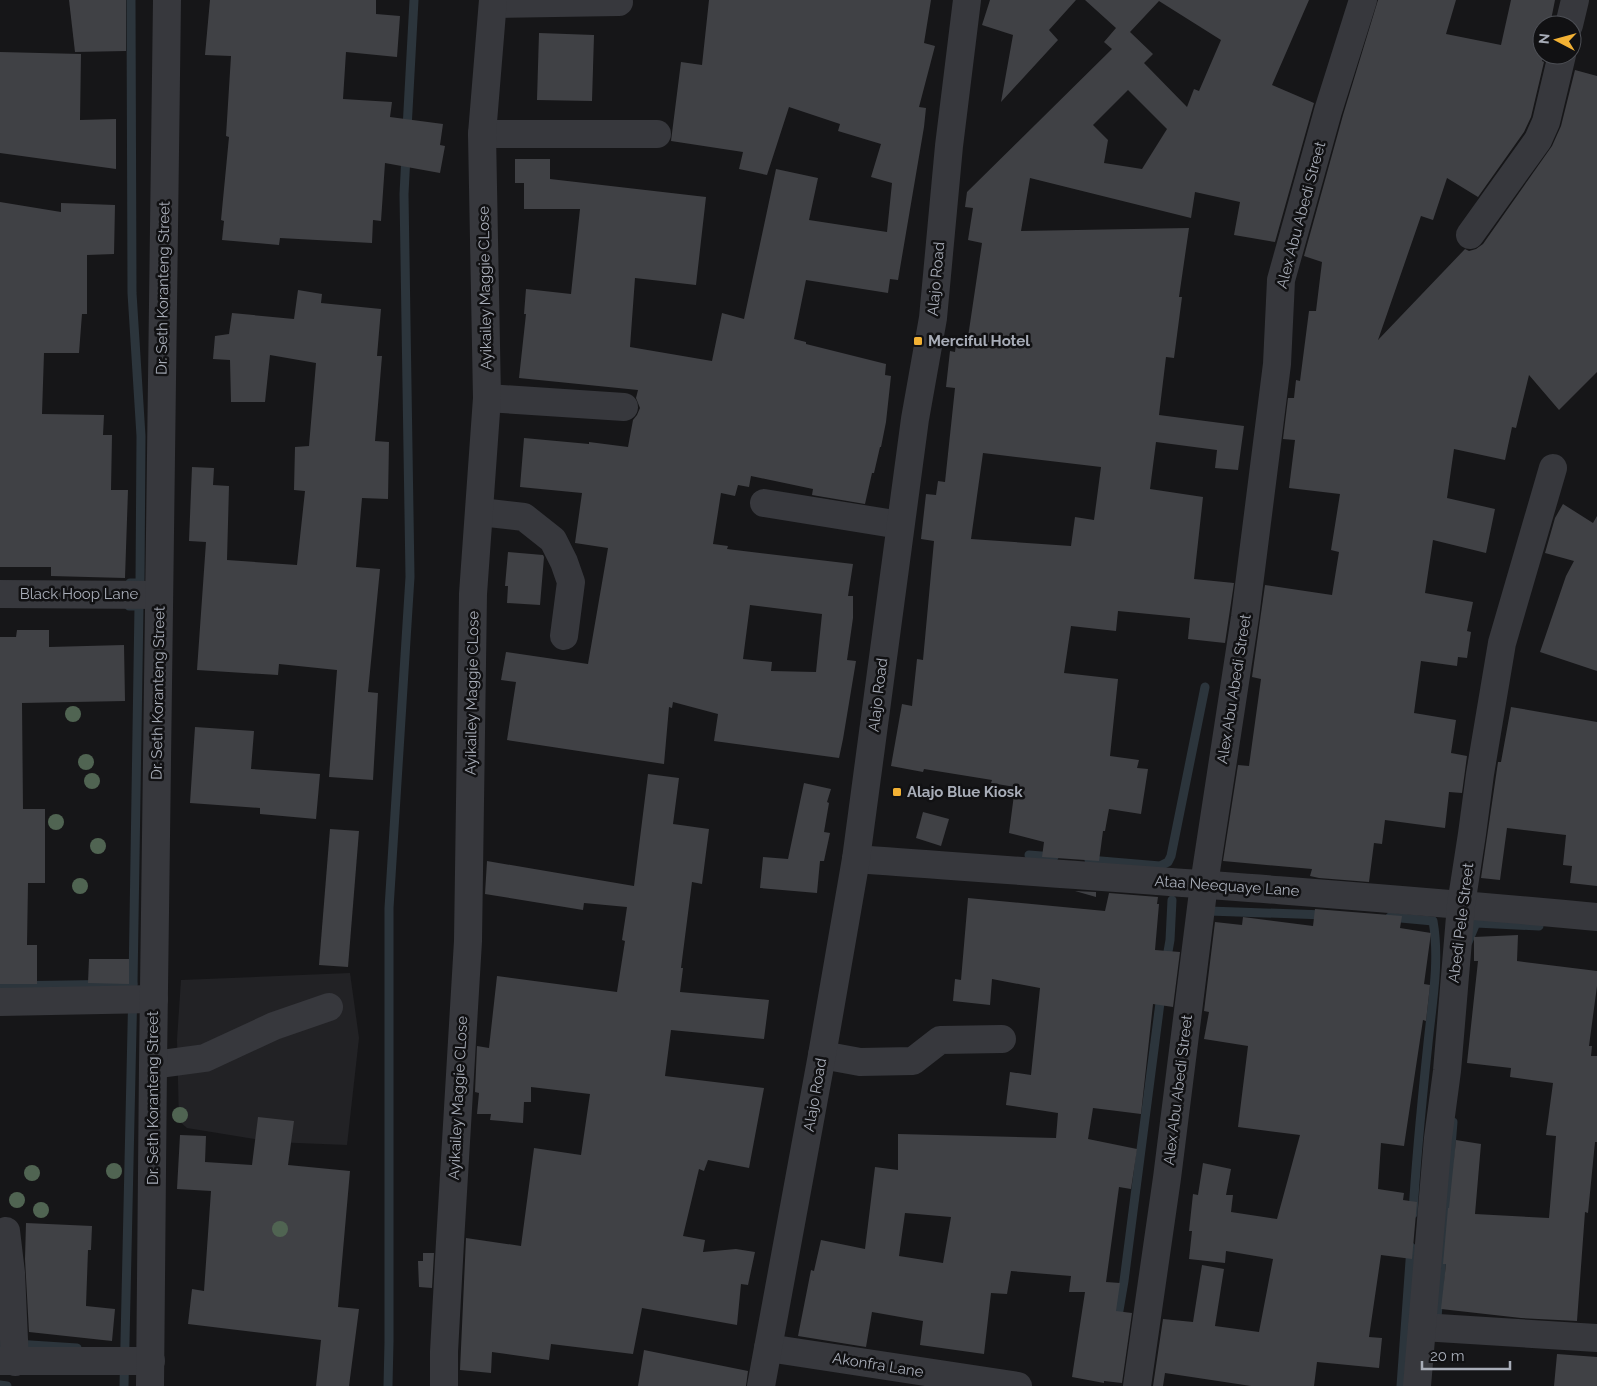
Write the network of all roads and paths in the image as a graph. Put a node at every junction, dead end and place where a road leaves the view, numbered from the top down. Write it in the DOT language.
graph roads {
  1 [pos="167,0"];
  2 [pos="967,0"];
  3 [pos="1363,0"];
  4 [pos="1575,0"];
  5 [pos="493,2"];
  6 [pos="619,2"];
  7 [pos="1571,15"];
  8 [pos="1560,65"];
  9 [pos="482,134"];
  10 [pos="657,134"];
  11 [pos="1470,235"];
  12 [pos="487,398"];
  13 [pos="624,407"];
  14 [pos="1553,468"];
  15 [pos="764,503"];
  16 [pos="480,512"];
  17 [pos="900,525"];
  18 [pos="0,594"];
  19 [pos="159,595"];
  20 [pos="564,636"];
  21 [pos="856,859"];
  22 [pos="1204,884"];
  23 [pos="1461,905"];
  24 [pos="1597,918"];
  25 [pos="154,999"];
  26 [pos="0,1002"];
  27 [pos="329,1007"];
  28 [pos="1002,1039"];
  29 [pos="822,1054"];
  30 [pos="153,1065"];
  31 [pos="6,1231"];
  32 [pos="1422,1327"];
  33 [pos="1597,1338"];
  34 [pos="768,1348"];
  35 [pos="8,1361"];
  36 [pos="151,1373"];
  37 [pos="444,1386"];
  38 [pos="761,1386"];
  39 [pos="1018,1386"];
  40 [pos="1137,1386"];
  41 [pos="1417,1386"];
  1 -- 19 [label="street, Dr. Seth Koranteng Street"];
  2 -- 17 [label="street, Alajo Road"];
  3 -- 22 [label="street, Alex Abu Abedi Street"];
  4 -- 7 [label="street"];
  5 -- 6 [label="street"];
  5 -- 9 [label="street, Ayikailey Maggie CLose"];
  8 -- 11 [label="street"];
  9 -- 10 [label="street"];
  9 -- 12 [label="street, Ayikailey Maggie CLose"];
  12 -- 13 [label="street"];
  12 -- 16 [label="street, Ayikailey Maggie CLose"];
  14 -- 23 [label="street, Abedi Pele Street"];
  15 -- 17 [label="street"];
  16 -- 20 [label="street"];
  16 -- 37 [label="street, Ayikailey Maggie CLose"];
  17 -- 21 [label="street, Alajo Road"];
  18 -- 19 [label="street, Black Hoop Lane"];
  19 -- 25 [label="street, Dr. Seth Koranteng Street"];
  21 -- 22 [label="street, Ataa Neequaye Lane"];
  21 -- 29 [label="street, Alajo Road"];
  22 -- 23 [label="street, Ataa Neequaye Lane"];
  22 -- 40 [label="street, Alex Abu Abedi Street"];
  23 -- 24 [label="street, Ataa Neequaye Lane"];
  23 -- 32 [label="street, Abedi Pele Street"];
  25 -- 26 [label="street"];
  25 -- 30 [label="street, Dr. Seth Koranteng Street"];
  27 -- 30 [label="street"];
  28 -- 29 [label="street"];
  29 -- 34 [label="street, Alajo Road"];
  30 -- 36 [label="street, Dr. Seth Koranteng Street"];
  31 -- 35 [label="street"];
  32 -- 33 [label="street"];
  32 -- 41 [label="street, Abedi Pele Street"];
  34 -- 38 [label="street, Alajo Road"];
  34 -- 39 [label="street, Akonfra Lane"];
  35 -- 36 [label="street"];
}
